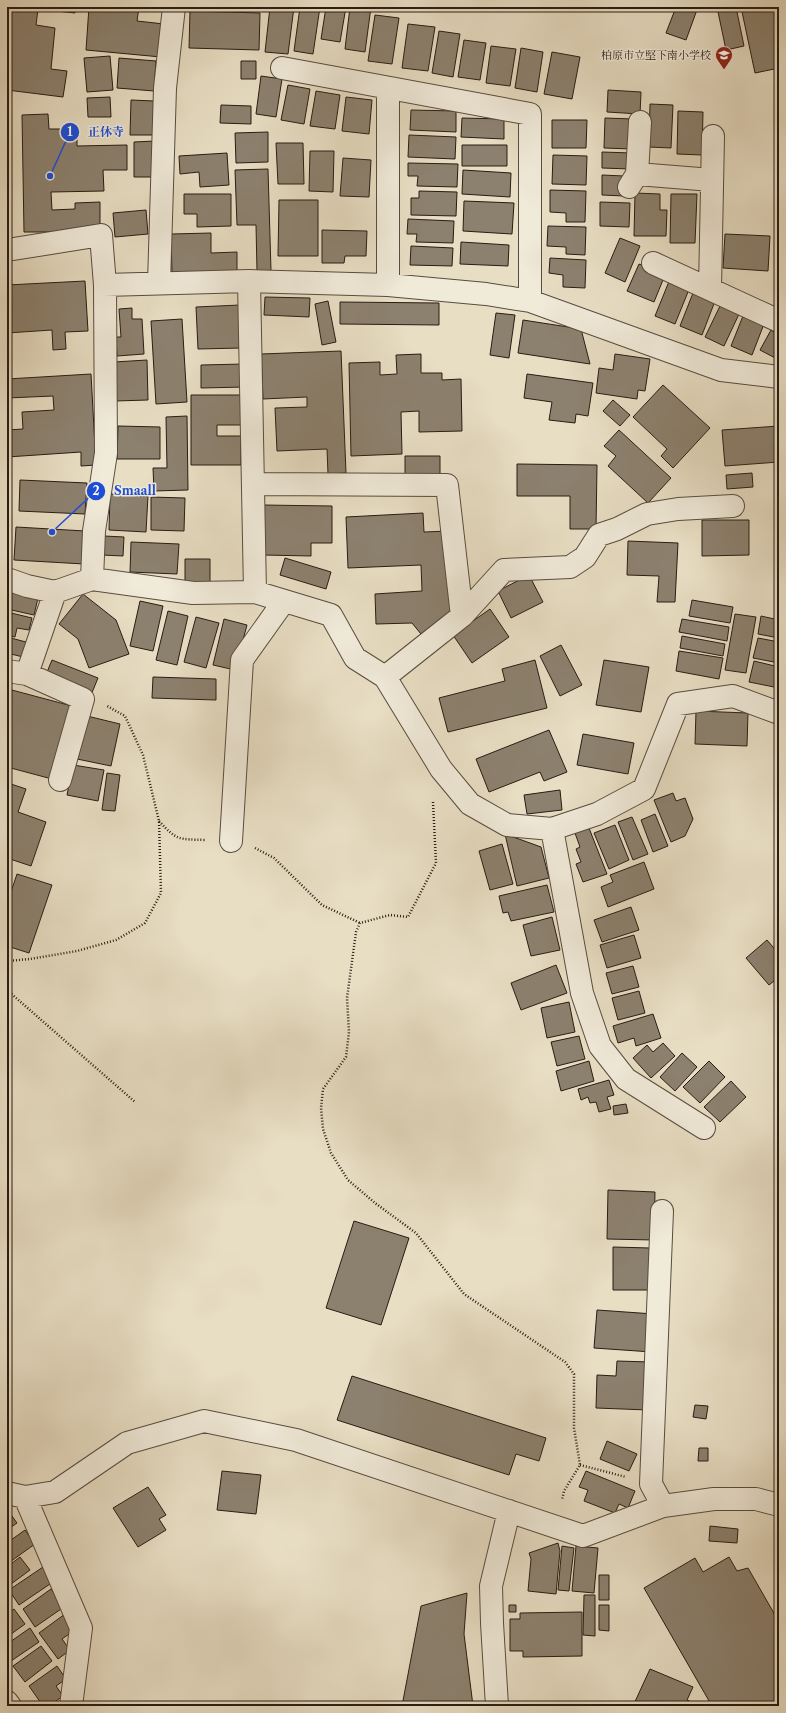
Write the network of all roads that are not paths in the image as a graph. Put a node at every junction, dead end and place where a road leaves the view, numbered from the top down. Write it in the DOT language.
graph roads {
  1 [pos="174,7"];
  2 [pos="282,68"];
  3 [pos="388,88"];
  4 [pos="640,122"];
  5 [pos="713,136"];
  6 [pos="712,180"];
  7 [pos="7,250"];
  8 [pos="653,263"];
  9 [pos="249,281"];
  10 [pos="159,283"];
  11 [pos="105,285"];
  12 [pos="388,285"];
  13 [pos="710,289"];
  14 [pos="530,301"];
  15 [pos="779,321"];
  16 [pos="779,377"];
  17 [pos="254,484"];
  18 [pos="733,506"];
  19 [pos="7,579"];
  20 [pos="92,579"];
  21 [pos="55,592"];
  22 [pos="256,592"];
  23 [pos="284,601"];
  24 [pos="462,616"];
  25 [pos="17,672"];
  26 [pos="385,677"];
  27 [pos="779,714"];
  28 [pos="60,780"];
  29 [pos="552,829"];
  30 [pos="231,841"];
  31 [pos="704,1128"];
  32 [pos="662,1211"];
  33 [pos="16,1495"];
  34 [pos="779,1505"];
  35 [pos="663,1506"];
  36 [pos="509,1511"];
  37 [pos="7,1702"];
  38 [pos="10,1706"];
  39 [pos="71,1706"];
  40 [pos="498,1706"];
  1 -- 10 [label="street"];
  2 -- 3 [label="street"];
  3 -- 12 [label="street"];
  3 -- 14 [label="street"];
  4 -- 6 [label="street"];
  5 -- 6 [label="street"];
  6 -- 13 [label="street"];
  7 -- 11 [label="street"];
  8 -- 13 [label="street"];
  9 -- 10 [label="street"];
  9 -- 12 [label="street"];
  9 -- 17 [label="street"];
  10 -- 11 [label="street"];
  11 -- 20 [label="street"];
  12 -- 14 [label="street"];
  13 -- 15 [label="street"];
  14 -- 16 [label="street"];
  17 -- 22 [label="street"];
  17 -- 24 [label="street"];
  18 -- 24 [label="street"];
  19 -- 21 [label="street"];
  20 -- 21 [label="street"];
  20 -- 22 [label="street"];
  21 -- 25 [label="street"];
  22 -- 23 [label="street"];
  23 -- 26 [label="street"];
  23 -- 30 [label="street"];
  24 -- 26 [label="street"];
  25 -- 28 [label="street"];
  26 -- 29 [label="street"];
  27 -- 29 [label="street"];
  29 -- 31 [label="street"];
  32 -- 35 [label="street"];
  33 -- 36 [label="street"];
  33 -- 39 [label="street"];
  34 -- 35 [label="street"];
  35 -- 36 [label="street"];
  36 -- 40 [label="street"];
  37 -- 38 [label="street"];
}
